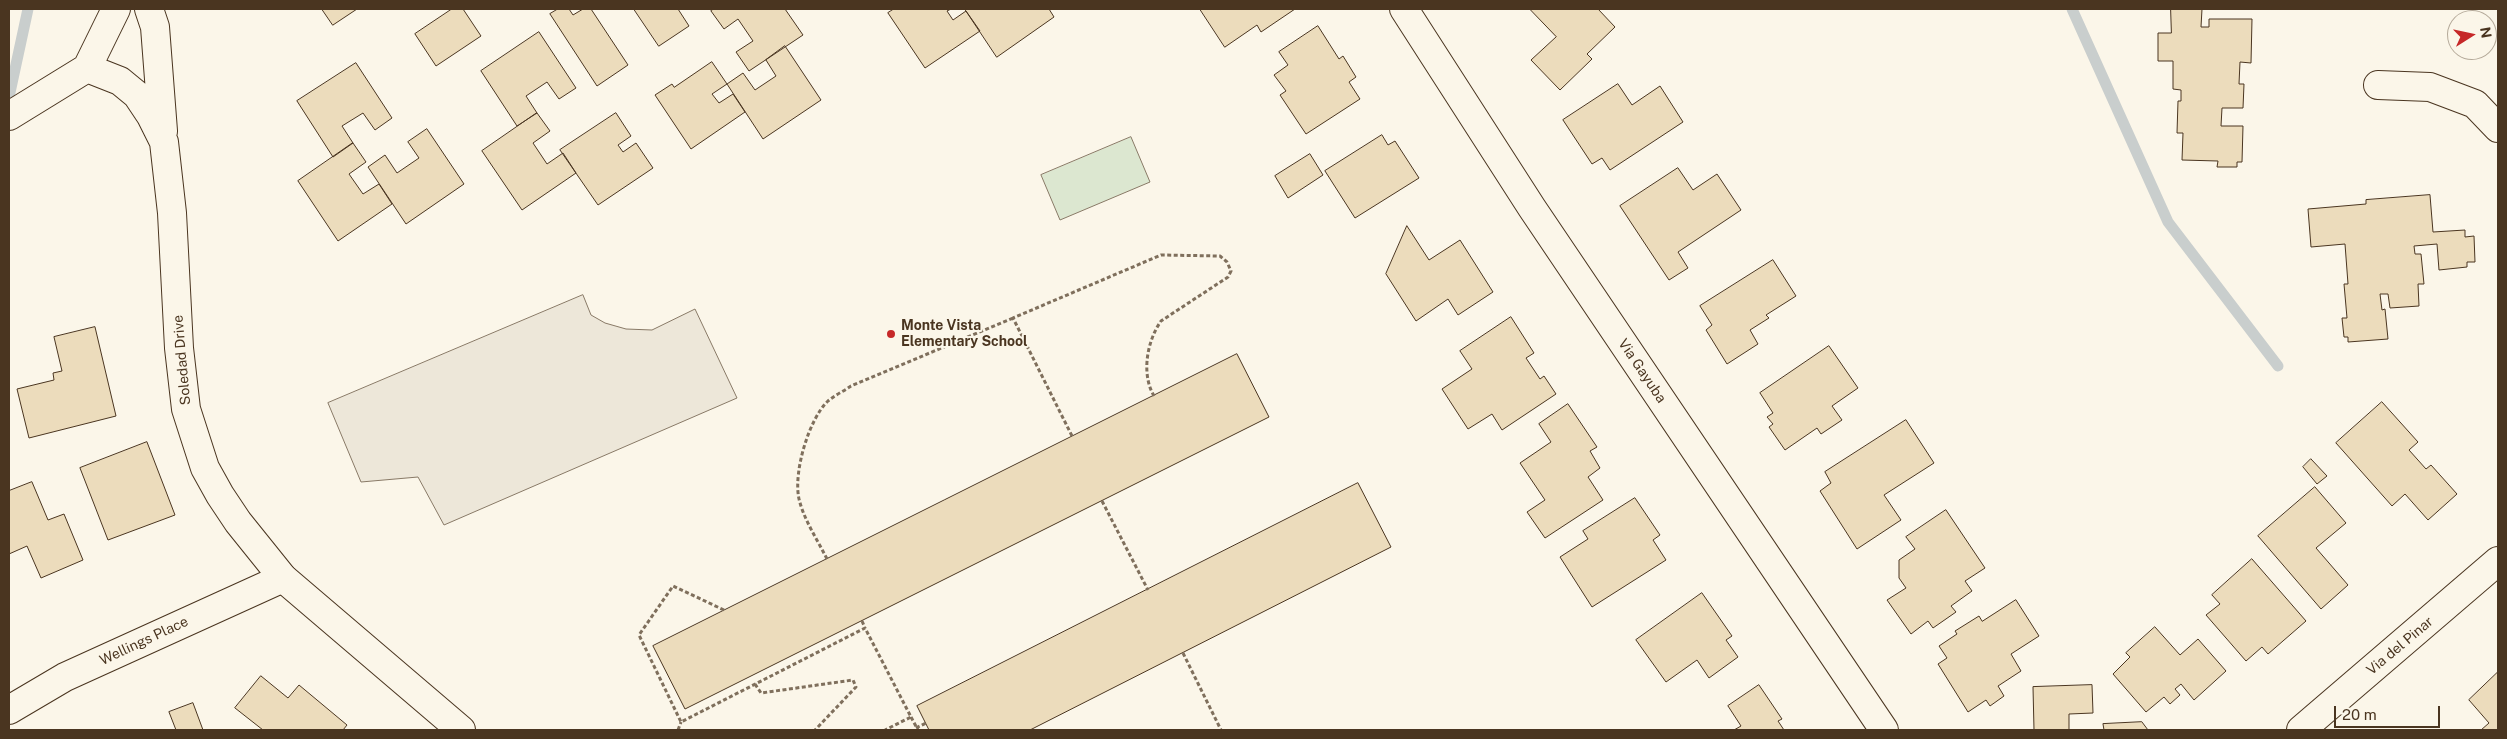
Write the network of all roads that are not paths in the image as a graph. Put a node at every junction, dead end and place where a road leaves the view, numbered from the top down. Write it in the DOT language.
graph roads {
  1 [pos="116,9"];
  2 [pos="149,9"];
  3 [pos="1407,10"];
  4 [pos="87,68"];
  5 [pos="2378,85"];
  6 [pos="9,116"];
  7 [pos="2498,128"];
  8 [pos="164,142"];
  9 [pos="2498,561"];
  10 [pos="283,578"];
  11 [pos="9,710"];
  12 [pos="461,730"];
  13 [pos="1884,730"];
  14 [pos="2301,730"];
  1 -- 4 [label="street"];
  2 -- 8 [label="street"];
  3 -- 13 [label="street, Via Gayuba"];
  4 -- 6 [label="street"];
  4 -- 8 [label="street, Soledad Drive"];
  5 -- 7 [label="street"];
  8 -- 10 [label="street, Soledad Drive"];
  9 -- 14 [label="street, Via del Pinar"];
  10 -- 11 [label="street, Wellings Place"];
  10 -- 12 [label="street, Soledad Drive"];
}
